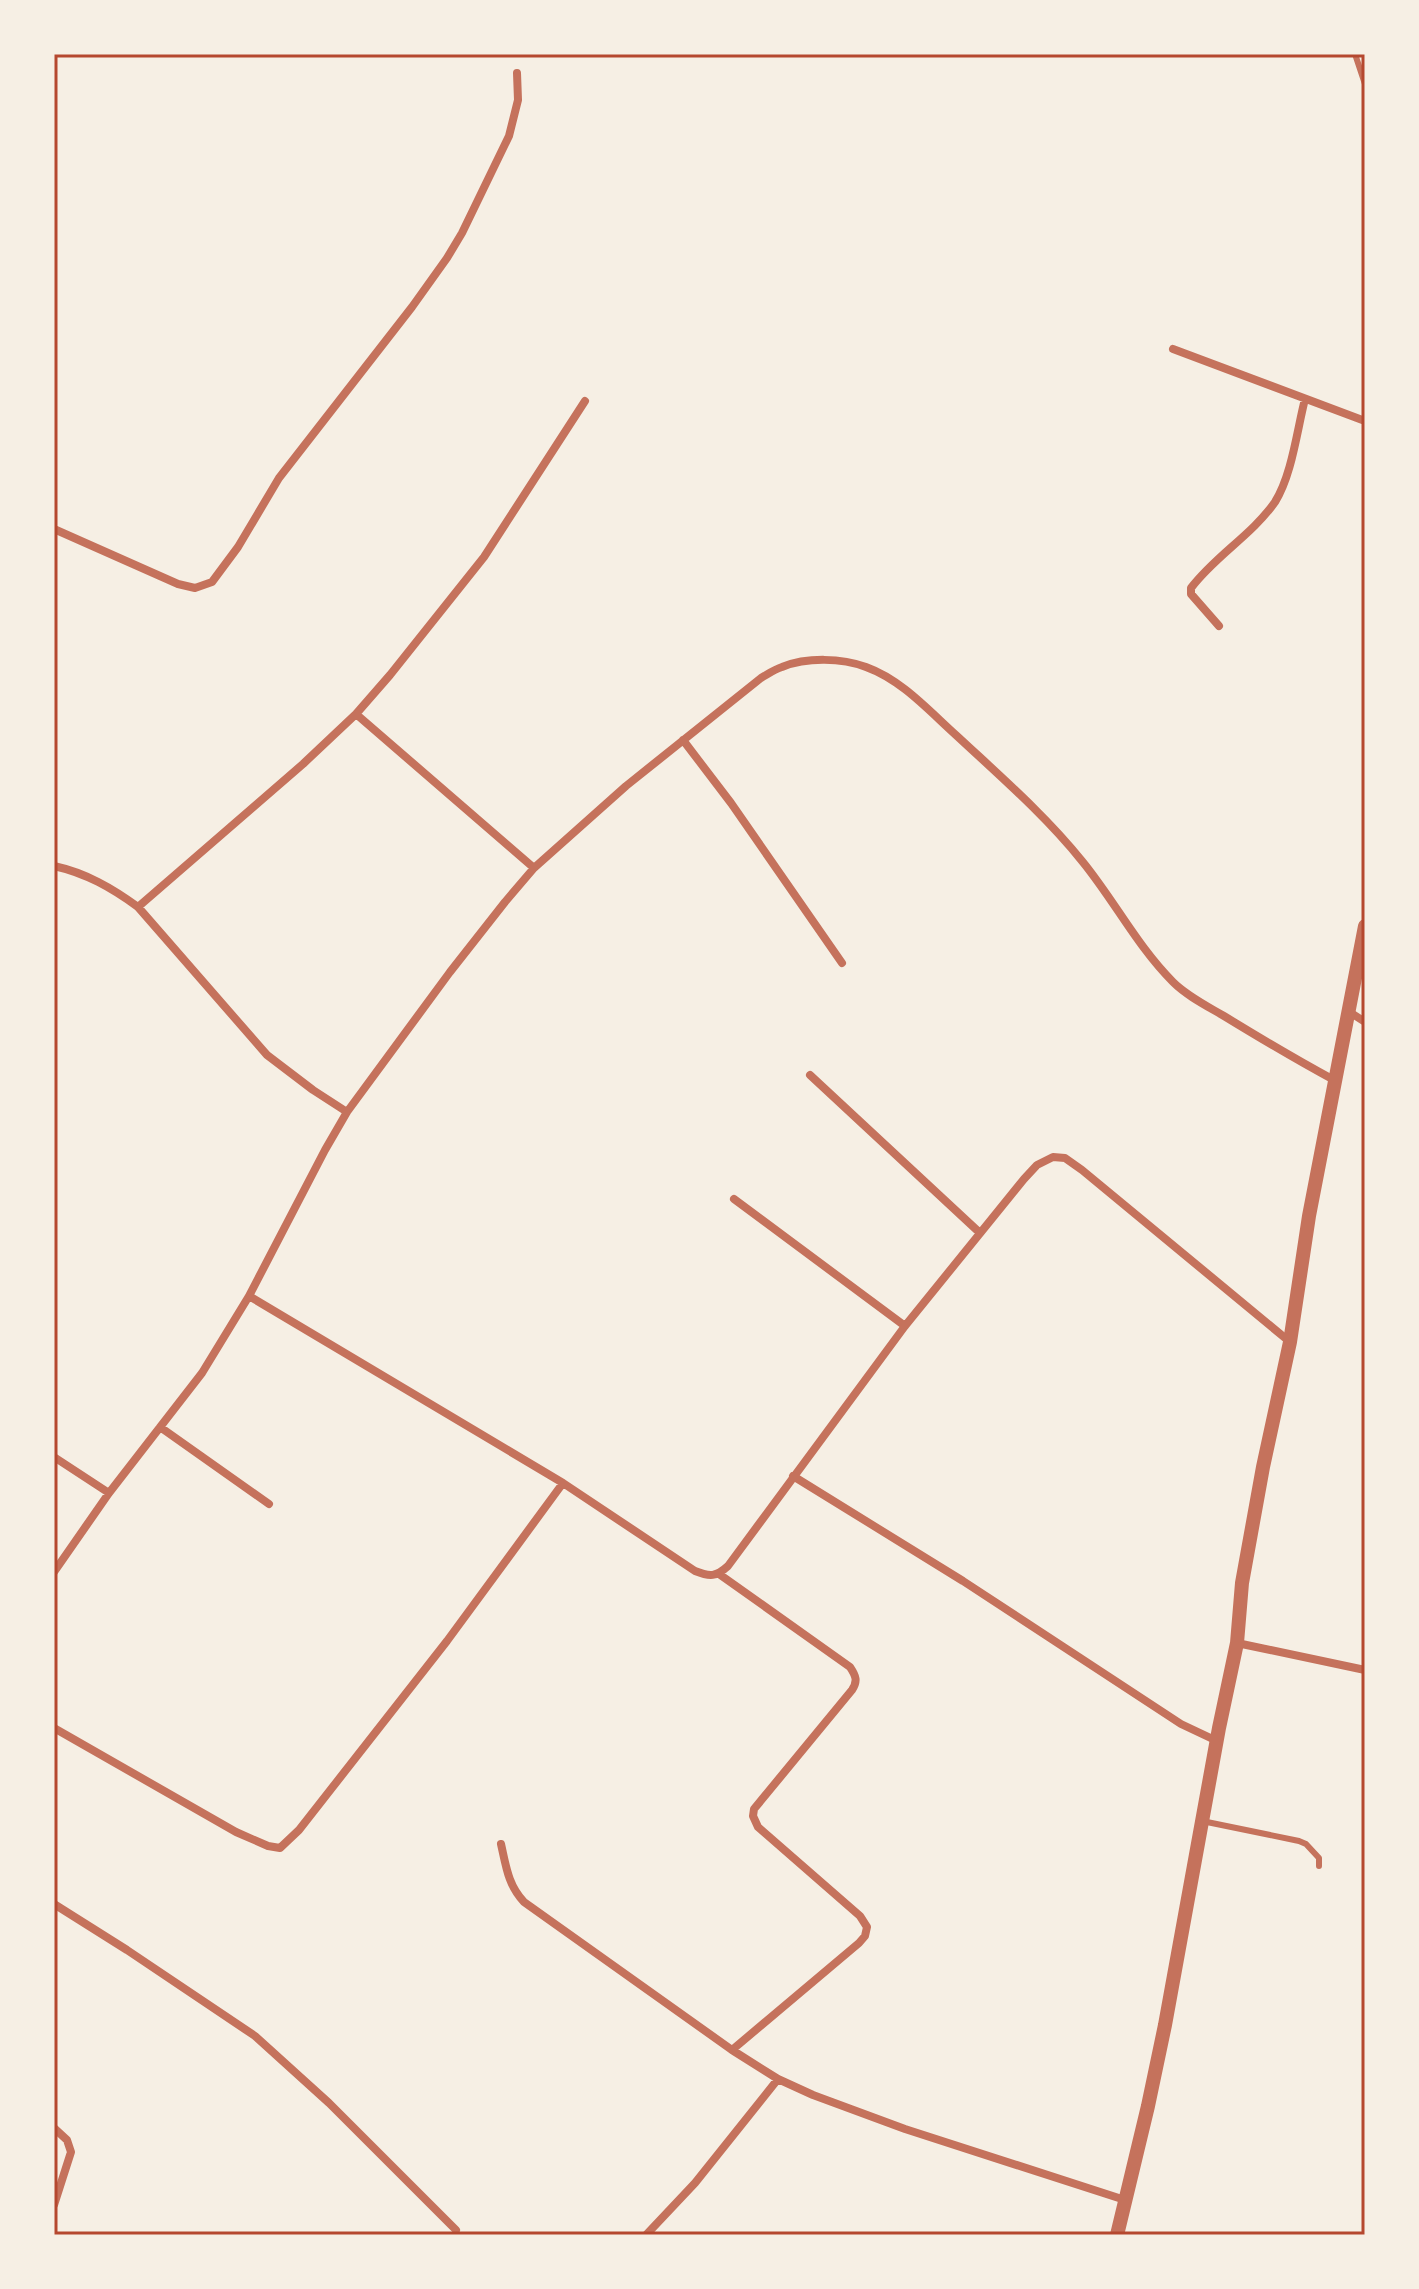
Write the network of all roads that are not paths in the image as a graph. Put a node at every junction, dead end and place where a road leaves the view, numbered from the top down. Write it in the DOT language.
graph roads {
  1 [pos="1355,54"];
  2 [pos="517,73"];
  3 [pos="1365,84"];
  4 [pos="1173,349"];
  5 [pos="1305,399"];
  6 [pos="585,401"];
  7 [pos="1365,421"];
  8 [pos="54,529"];
  9 [pos="1219,626"];
  10 [pos="356,714"];
  11 [pos="683,740"];
  12 [pos="54,866"];
  13 [pos="534,868"];
  14 [pos="138,907"];
  15 [pos="1365,926"];
  16 [pos="842,963"];
  17 [pos="1348,1011"];
  18 [pos="1365,1022"];
  19 [pos="810,1075"];
  20 [pos="1334,1080"];
  21 [pos="347,1112"];
  22 [pos="734,1199"];
  23 [pos="980,1233"];
  24 [pos="249,1296"];
  25 [pos="905,1326"];
  26 [pos="1290,1342"];
  27 [pos="160,1427"];
  28 [pos="54,1457"];
  29 [pos="793,1476"];
  30 [pos="563,1483"];
  31 [pos="109,1493"];
  32 [pos="269,1504"];
  33 [pos="54,1572"];
  34 [pos="719,1574"];
  35 [pos="1237,1643"];
  36 [pos="1365,1670"];
  37 [pos="54,1728"];
  38 [pos="1217,1741"];
  39 [pos="1202,1821"];
  40 [pos="501,1844"];
  41 [pos="1319,1866"];
  42 [pos="54,1904"];
  43 [pos="732,2050"];
  44 [pos="778,2079"];
  45 [pos="54,2128"];
  46 [pos="1125,2200"];
  47 [pos="54,2205"];
  48 [pos="456,2230"];
  49 [pos="646,2235"];
  50 [pos="1117,2235"];
  1 -- 3 [label="lane"];
  2 -- 8 [label="street"];
  4 -- 5 [label="street"];
  5 -- 7 [label="street"];
  5 -- 9 [label="street"];
  6 -- 10 [label="street"];
  10 -- 13 [label="street"];
  10 -- 14 [label="street"];
  11 -- 13 [label="street"];
  11 -- 16 [label="street"];
  11 -- 20 [label="street"];
  12 -- 14 [label="street"];
  13 -- 21 [label="street"];
  14 -- 21 [label="street"];
  15 -- 17 [label="street"];
  17 -- 18 [label="street"];
  17 -- 20 [label="street"];
  19 -- 23 [label="street"];
  20 -- 26 [label="street"];
  21 -- 24 [label="street"];
  22 -- 25 [label="street"];
  23 -- 25 [label="street"];
  23 -- 26 [label="street"];
  24 -- 27 [label="street"];
  24 -- 30 [label="street"];
  25 -- 29 [label="street"];
  26 -- 35 [label="street"];
  27 -- 31 [label="street"];
  27 -- 32 [label="street"];
  28 -- 31 [label="street"];
  29 -- 34 [label="street"];
  29 -- 38 [label="street"];
  30 -- 34 [label="street"];
  30 -- 37 [label="street"];
  31 -- 33 [label="street"];
  34 -- 43 [label="street"];
  35 -- 36 [label="street"];
  35 -- 38 [label="street"];
  38 -- 39 [label="street"];
  39 -- 41 [label="lane"];
  39 -- 46 [label="street"];
  40 -- 43 [label="street"];
  42 -- 48 [label="street"];
  43 -- 44 [label="street"];
  44 -- 46 [label="street"];
  44 -- 49 [label="street"];
  45 -- 47 [label="street"];
  46 -- 50 [label="street"];
}
